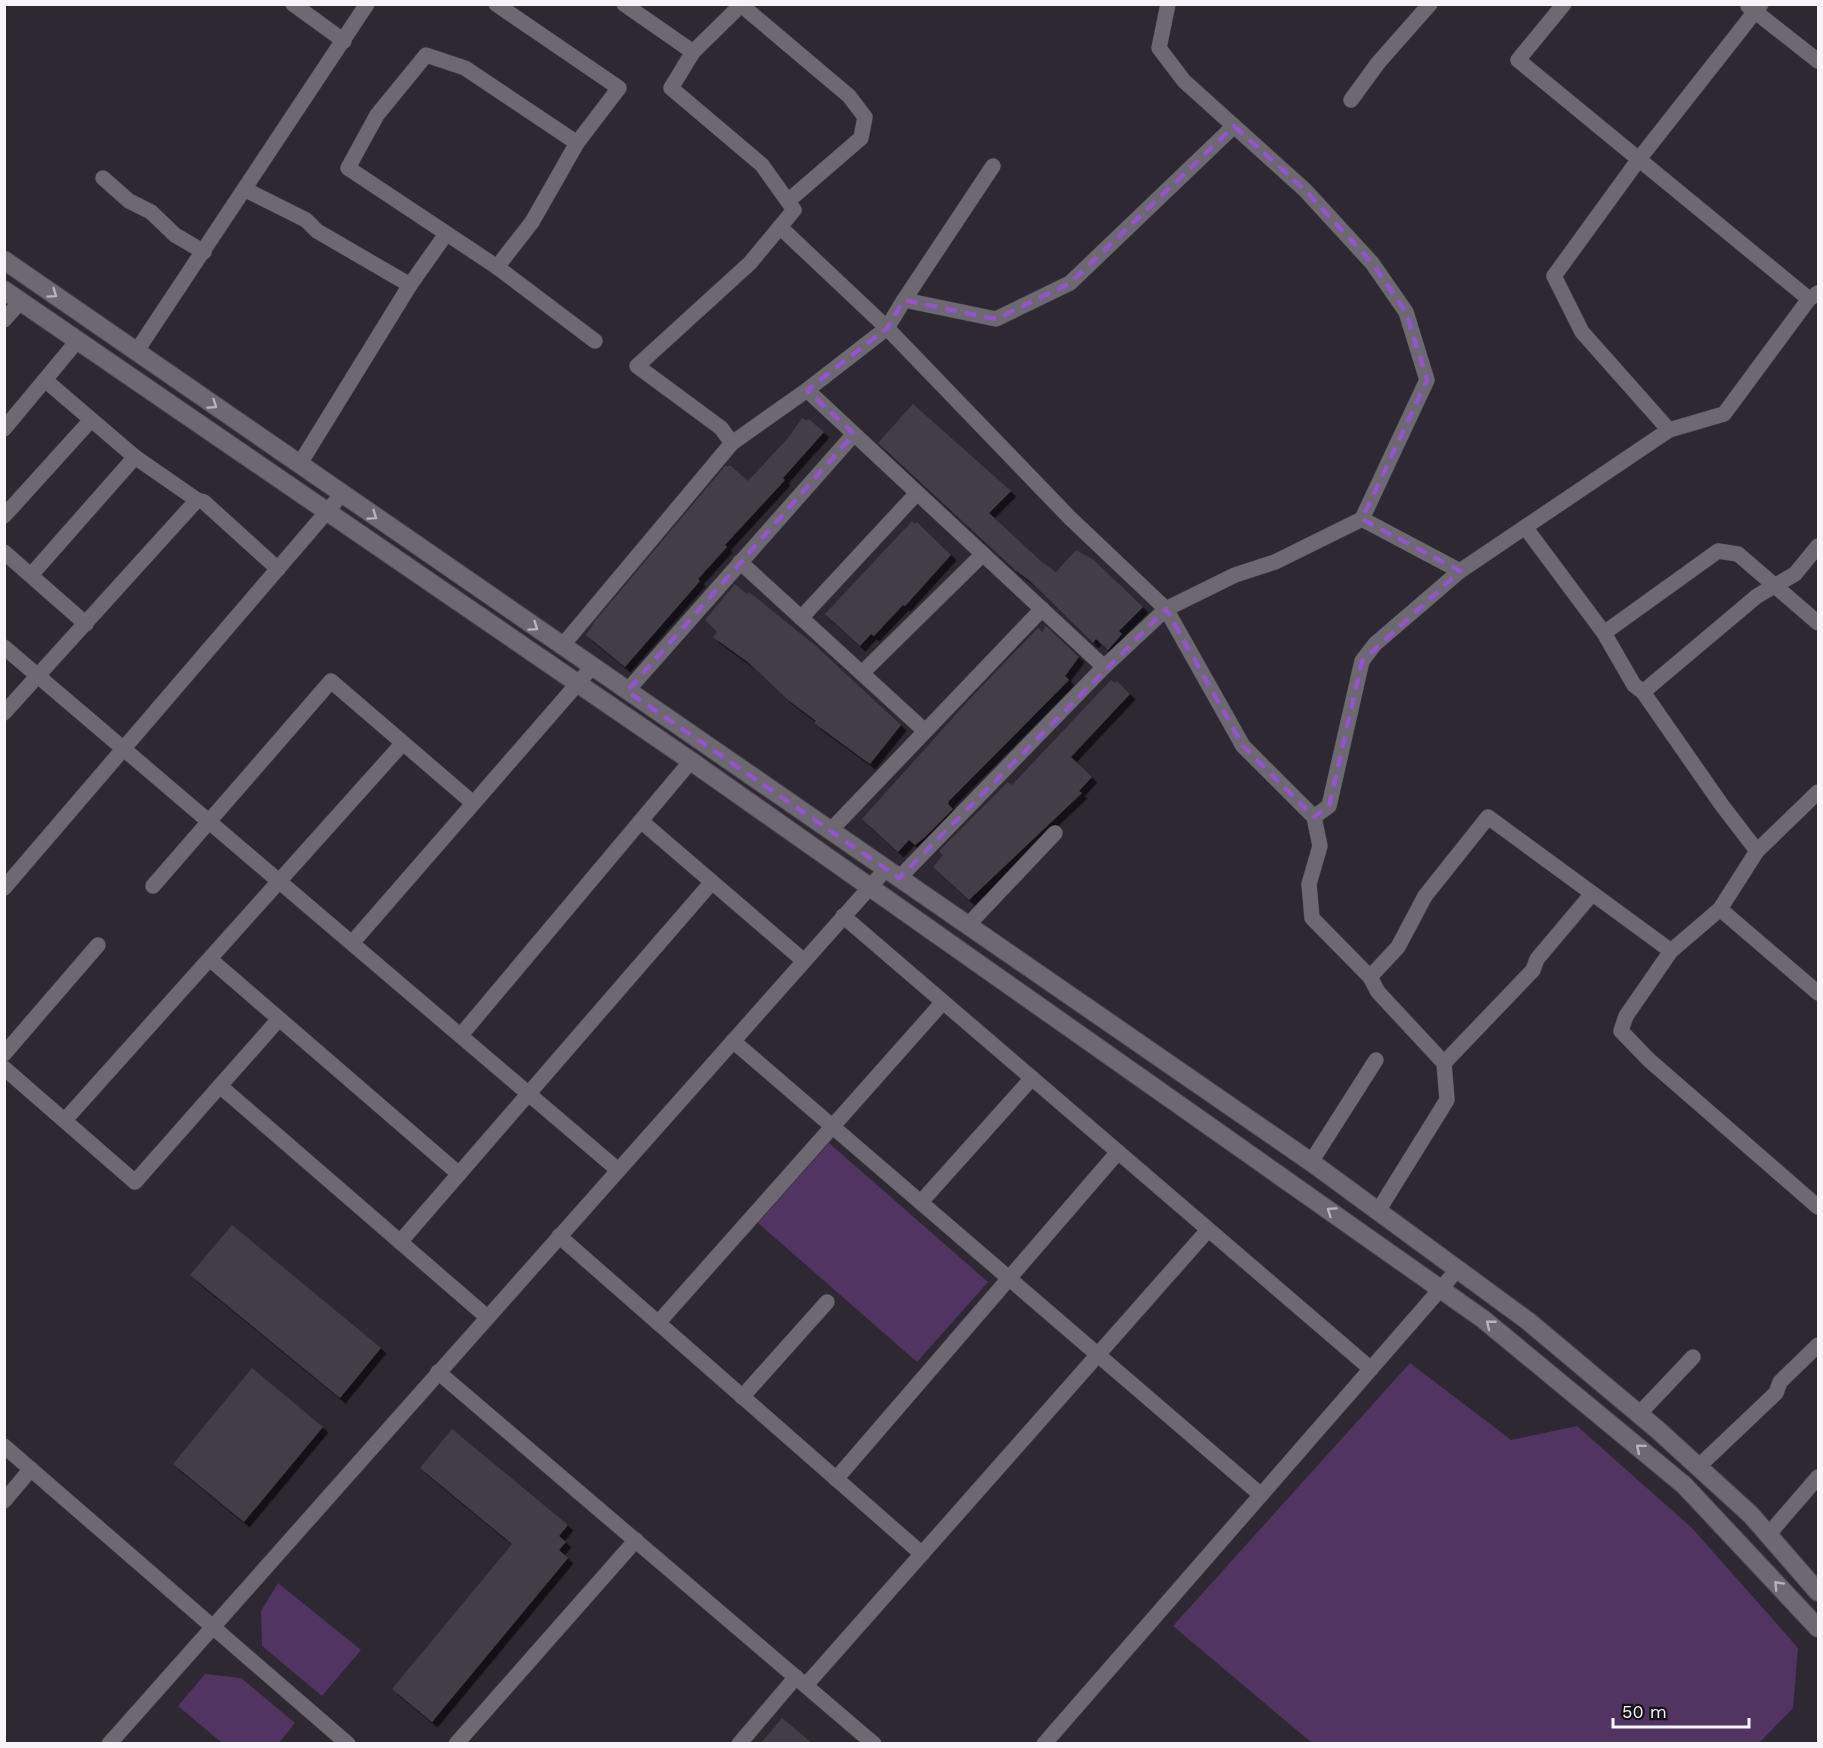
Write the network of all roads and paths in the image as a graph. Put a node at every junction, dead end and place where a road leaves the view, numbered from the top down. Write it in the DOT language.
graph roads {
  1 [pos="293,4"];
  2 [pos="367,4"];
  3 [pos="496,4"];
  4 [pos="624,4"];
  5 [pos="1168,4"];
  6 [pos="1431,4"];
  7 [pos="1564,4"];
  8 [pos="741,5"];
  9 [pos="1754,6"];
  10 [pos="344,41"];
  11 [pos="693,52"];
  12 [pos="1818,61"];
  13 [pos="1351,100"];
  14 [pos="1234,126"];
  15 [pos="577,143"];
  16 [pos="1639,159"];
  17 [pos="993,166"];
  18 [pos="104,178"];
  19 [pos="246,190"];
  20 [pos="788,201"];
  21 [pos="780,227"];
  22 [pos="446,234"];
  23 [pos="204,252"];
  24 [pos="4,261"];
  25 [pos="497,267"];
  26 [pos="410,285"];
  27 [pos="4,290"];
  28 [pos="1814,296"];
  29 [pos="904,300"];
  30 [pos="21,301"];
  31 [pos="4,320"];
  32 [pos="887,328"];
  33 [pos="78,340"];
  34 [pos="595,341"];
  35 [pos="136,352"];
  36 [pos="45,380"];
  37 [pos="807,390"];
  38 [pos="91,420"];
  39 [pos="4,429"];
  40 [pos="1670,430"];
  41 [pos="854,434"];
  42 [pos="732,443"];
  43 [pos="135,457"];
  44 [pos="299,465"];
  45 [pos="917,493"];
  46 [pos="342,494"];
  47 [pos="197,500"];
  48 [pos="327,511"];
  49 [pos="4,516"];
  50 [pos="1362,519"];
  51 [pos="1525,527"];
  52 [pos="1818,546"];
  53 [pos="4,552"];
  54 [pos="983,554"];
  55 [pos="740,562"];
  56 [pos="278,569"];
  57 [pos="1460,571"];
  58 [pos="31,575"];
  59 [pos="1776,586"];
  60 [pos="1042,609"];
  61 [pos="1166,609"];
  62 [pos="801,618"];
  63 [pos="1818,623"];
  64 [pos="86,624"];
  65 [pos="1604,633"];
  66 [pos="562,646"];
  67 [pos="4,647"];
  68 [pos="592,667"];
  69 [pos="1104,667"];
  70 [pos="862,673"];
  71 [pos="38,675"];
  72 [pos="578,683"];
  73 [pos="627,691"];
  74 [pos="1643,692"];
  75 [pos="4,713"];
  76 [pos="925,731"];
  77 [pos="404,743"];
  78 [pos="125,748"];
  79 [pos="691,761"];
  80 [pos="1817,797"];
  81 [pos="473,803"];
  82 [pos="1314,817"];
  83 [pos="210,820"];
  84 [pos="641,821"];
  85 [pos="830,831"];
  86 [pos="1055,833"];
  87 [pos="1757,850"];
  88 [pos="892,874"];
  89 [pos="282,882"];
  90 [pos="712,882"];
  91 [pos="153,886"];
  92 [pos="870,886"];
  93 [pos="4,888"];
  94 [pos="1592,895"];
  95 [pos="1720,909"];
  96 [pos="843,916"];
  97 [pos="968,926"];
  98 [pos="352,943"];
  99 [pos="98,945"];
  100 [pos="1671,951"];
  101 [pos="211,960"];
  102 [pos="804,961"];
  103 [pos="1370,977"];
  104 [pos="1818,993"];
  105 [pos="943,1002"];
  106 [pos="279,1019"];
  107 [pos="461,1035"];
  108 [pos="733,1041"];
  109 [pos="4,1054"];
  110 [pos="1376,1060"];
  111 [pos="1444,1063"];
  112 [pos="4,1068"];
  113 [pos="1032,1078"];
  114 [pos="220,1086"];
  115 [pos="529,1094"];
  116 [pos="65,1120"];
  117 [pos="833,1127"];
  118 [pos="1118,1152"];
  119 [pos="1311,1162"];
  120 [pos="618,1170"];
  121 [pos="459,1174"];
  122 [pos="921,1202"];
  123 [pos="1818,1207"];
  124 [pos="1378,1212"];
  125 [pos="1208,1230"];
  126 [pos="559,1236"];
  127 [pos="400,1242"];
  128 [pos="1457,1270"];
  129 [pos="1009,1278"];
  130 [pos="1441,1289"];
  131 [pos="827,1302"];
  132 [pos="487,1317"];
  133 [pos="658,1323"];
  134 [pos="1818,1345"];
  135 [pos="1098,1354"];
  136 [pos="1694,1357"];
  137 [pos="1371,1369"];
  138 [pos="438,1372"];
  139 [pos="742,1397"];
  140 [pos="1639,1414"];
  141 [pos="4,1446"];
  142 [pos="1698,1467"];
  143 [pos="31,1469"];
  144 [pos="1818,1477"];
  145 [pos="836,1479"];
  146 [pos="1261,1495"];
  147 [pos="4,1501"];
  148 [pos="1768,1535"];
  149 [pos="636,1540"];
  150 [pos="922,1554"];
  151 [pos="1818,1592"];
  152 [pos="212,1626"];
  153 [pos="1818,1628"];
  154 [pos="801,1681"];
  155 [pos="109,1743"];
  156 [pos="348,1743"];
  157 [pos="456,1743"];
  158 [pos="739,1743"];
  159 [pos="874,1743"];
  160 [pos="1044,1743"];
  1 -- 10 [label="street"];
  2 -- 10 [label="street"];
  3 -- 15 [label="street"];
  4 -- 11 [label="street"];
  5 -- 14 [label="street"];
  6 -- 13 [label="street"];
  7 -- 16 [label="street"];
  8 -- 11 [label="street"];
  8 -- 20 [label="street"];
  9 -- 12 [label="street"];
  9 -- 16 [label="street"];
  10 -- 19 [label="street"];
  11 -- 20 [label="street"];
  14 -- 29 [label="street"];
  14 -- 50 [label="street"];
  15 -- 22 [label="street"];
  15 -- 25 [label="street"];
  16 -- 28 [label="street"];
  16 -- 40 [label="street"];
  17 -- 29 [label="street"];
  18 -- 23 [label="street"];
  19 -- 23 [label="street"];
  19 -- 26 [label="street"];
  20 -- 21 [label="street"];
  21 -- 32 [label="street"];
  21 -- 42 [label="street"];
  22 -- 25 [label="street"];
  22 -- 26 [label="street"];
  23 -- 35 [label="street"];
  24 -- 35 [label="street, one-way"];
  25 -- 34 [label="street"];
  26 -- 44 [label="street"];
  27 -- 30 [label="street"];
  28 -- 40 [label="street"];
  29 -- 32 [label="street"];
  30 -- 31 [label="street"];
  30 -- 33 [label="street"];
  32 -- 37 [label="street"];
  32 -- 61 [label="street"];
  33 -- 36 [label="street"];
  33 -- 48 [label="street"];
  35 -- 44 [label="street, one-way"];
  36 -- 38 [label="street"];
  36 -- 39 [label="street"];
  37 -- 41 [label="street"];
  37 -- 42 [label="street"];
  38 -- 43 [label="street"];
  38 -- 49 [label="street"];
  40 -- 51 [label="street"];
  41 -- 45 [label="street"];
  41 -- 55 [label="street"];
  42 -- 66 [label="street"];
  43 -- 47 [label="street"];
  43 -- 58 [label="street"];
  44 -- 46 [label="street"];
  45 -- 54 [label="street"];
  45 -- 62 [label="street"];
  46 -- 48 [label="street"];
  46 -- 66 [label="street, one-way"];
  47 -- 56 [label="street"];
  47 -- 64 [label="street"];
  48 -- 56 [label="street"];
  48 -- 72 [label="street"];
  50 -- 57 [label="street"];
  50 -- 61 [label="street"];
  51 -- 57 [label="street"];
  51 -- 65 [label="street"];
  52 -- 59 [label="street"];
  53 -- 58 [label="street"];
  54 -- 60 [label="street"];
  54 -- 70 [label="street"];
  55 -- 62 [label="street"];
  55 -- 73 [label="street"];
  56 -- 78 [label="street"];
  57 -- 82 [label="street"];
  58 -- 64 [label="street"];
  59 -- 63 [label="street"];
  59 -- 65 [label="street"];
  59 -- 74 [label="street"];
  60 -- 69 [label="street"];
  60 -- 76 [label="street"];
  61 -- 69 [label="street"];
  61 -- 82 [label="street"];
  62 -- 70 [label="street"];
  64 -- 71 [label="street"];
  65 -- 74 [label="street"];
  66 -- 68 [label="street"];
  67 -- 71 [label="street"];
  68 -- 72 [label="street"];
  68 -- 73 [label="street"];
  69 -- 88 [label="street"];
  70 -- 76 [label="street"];
  71 -- 75 [label="street"];
  71 -- 78 [label="street"];
  72 -- 79 [label="street"];
  72 -- 81 [label="street"];
  73 -- 85 [label="street"];
  74 -- 87 [label="street"];
  76 -- 85 [label="street"];
  77 -- 81 [label="street"];
  77 -- 83 [label="street"];
  77 -- 89 [label="street"];
  78 -- 83 [label="street"];
  78 -- 93 [label="street"];
  79 -- 84 [label="street"];
  79 -- 92 [label="street"];
  80 -- 87 [label="street"];
  81 -- 98 [label="street"];
  82 -- 103 [label="street"];
  83 -- 89 [label="street"];
  83 -- 91 [label="street"];
  84 -- 90 [label="street"];
  84 -- 107 [label="street"];
  85 -- 88 [label="street"];
  86 -- 97 [label="street"];
  87 -- 95 [label="street"];
  88 -- 92 [label="street"];
  88 -- 97 [label="street"];
  89 -- 98 [label="street"];
  89 -- 101 [label="street"];
  90 -- 102 [label="street"];
  90 -- 115 [label="street"];
  92 -- 96 [label="street"];
  130 -- 92 [label="street, one-way"];
  94 -- 100 [label="street"];
  94 -- 103 [label="street"];
  94 -- 111 [label="street"];
  95 -- 100 [label="street"];
  95 -- 104 [label="street"];
  96 -- 102 [label="street"];
  96 -- 105 [label="street"];
  97 -- 119 [label="street"];
  98 -- 107 [label="street"];
  99 -- 109 [label="street"];
  100 -- 123 [label="street"];
  101 -- 106 [label="street"];
  101 -- 116 [label="street"];
  102 -- 108 [label="street"];
  103 -- 111 [label="street"];
  105 -- 113 [label="street"];
  105 -- 117 [label="street"];
  106 -- 114 [label="street"];
  106 -- 121 [label="street"];
  107 -- 115 [label="street"];
  108 -- 117 [label="street"];
  108 -- 120 [label="street"];
  110 -- 119 [label="street"];
  111 -- 124 [label="street"];
  112 -- 116 [label="street"];
  113 -- 118 [label="street"];
  113 -- 122 [label="street"];
  114 -- 116 [label="street"];
  114 -- 127 [label="street"];
  115 -- 120 [label="street"];
  115 -- 121 [label="street"];
  117 -- 122 [label="street"];
  117 -- 133 [label="street"];
  118 -- 125 [label="street"];
  118 -- 129 [label="street"];
  119 -- 124 [label="street"];
  120 -- 126 [label="street"];
  121 -- 127 [label="street"];
  122 -- 129 [label="street"];
  124 -- 128 [label="street"];
  125 -- 135 [label="street"];
  125 -- 137 [label="street"];
  126 -- 132 [label="street"];
  126 -- 133 [label="street"];
  127 -- 132 [label="street"];
  128 -- 130 [label="street"];
  128 -- 140 [label="street"];
  129 -- 135 [label="street"];
  129 -- 145 [label="street"];
  130 -- 137 [label="street"];
  153 -- 130 [label="street, one-way"];
  131 -- 139 [label="street"];
  132 -- 138 [label="street"];
  133 -- 139 [label="street"];
  134 -- 142 [label="street"];
  135 -- 146 [label="street"];
  135 -- 150 [label="street"];
  136 -- 140 [label="street"];
  137 -- 146 [label="street"];
  138 -- 149 [label="street"];
  138 -- 152 [label="street"];
  139 -- 145 [label="street"];
  140 -- 142 [label="street"];
  141 -- 143 [label="street"];
  142 -- 148 [label="street"];
  143 -- 147 [label="street"];
  143 -- 152 [label="street"];
  144 -- 148 [label="street"];
  145 -- 150 [label="street"];
  146 -- 160 [label="street"];
  148 -- 151 [label="street"];
  149 -- 154 [label="street"];
  149 -- 157 [label="street"];
  150 -- 154 [label="street"];
  152 -- 155 [label="street"];
  152 -- 156 [label="street"];
  154 -- 158 [label="street"];
  154 -- 159 [label="street"];
}
